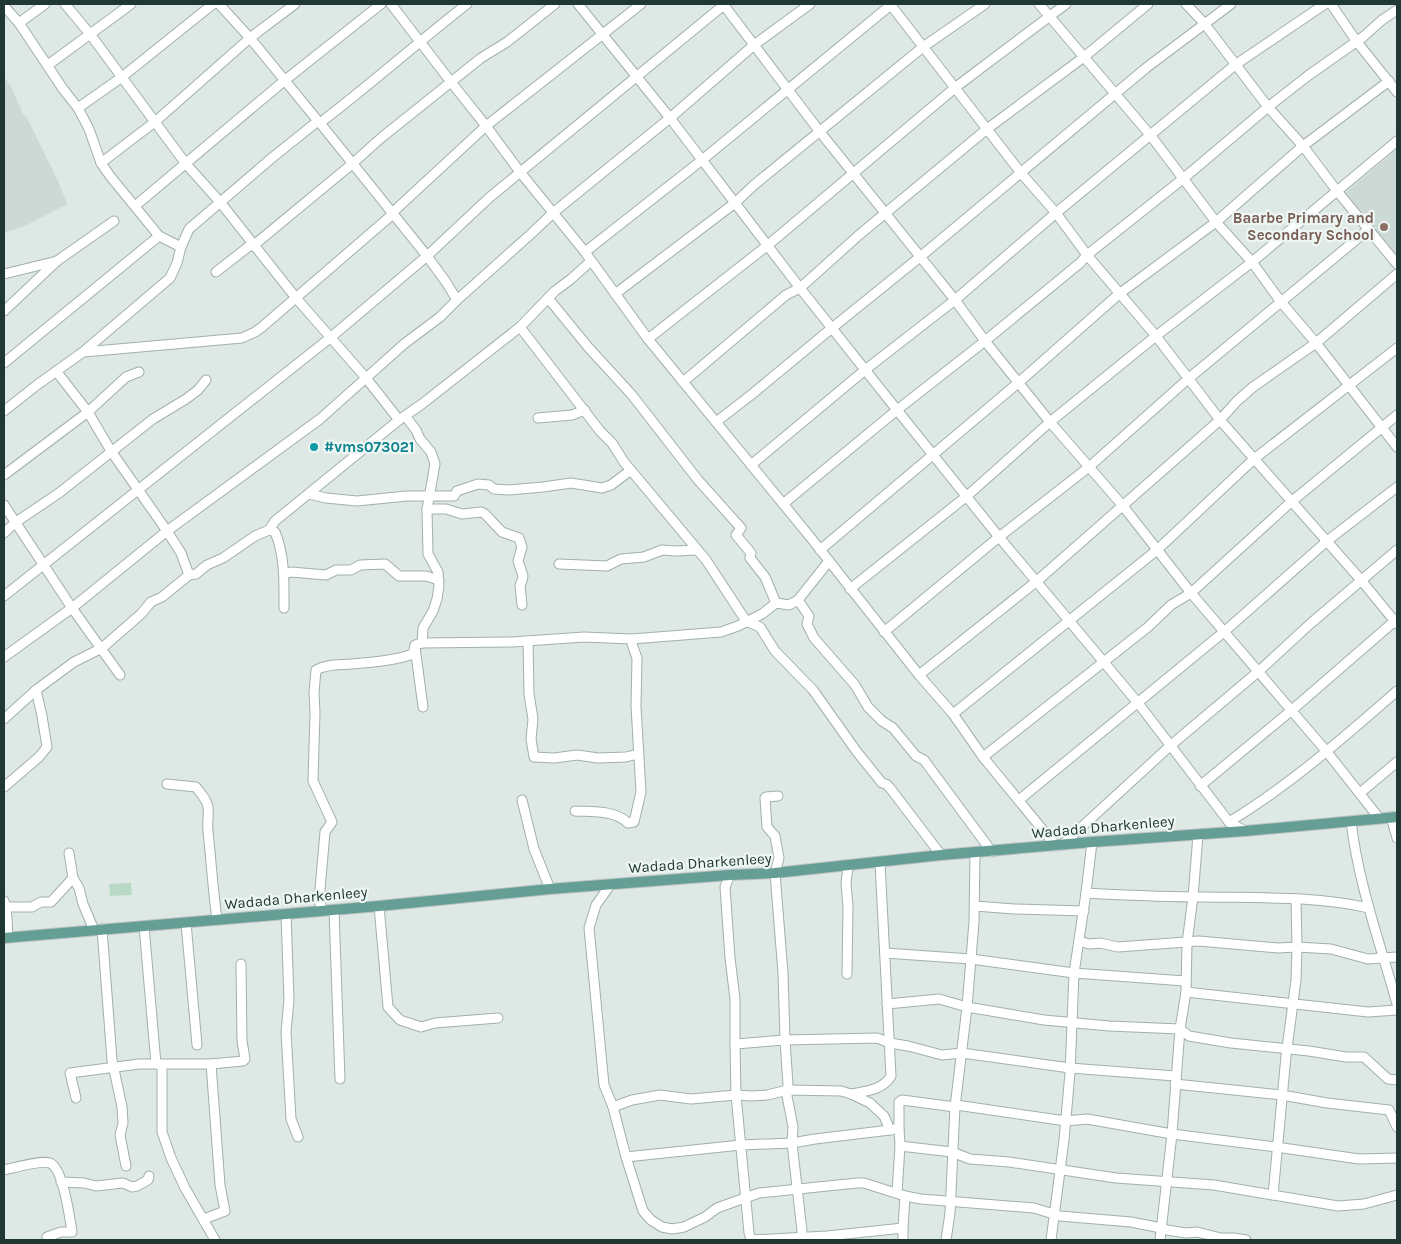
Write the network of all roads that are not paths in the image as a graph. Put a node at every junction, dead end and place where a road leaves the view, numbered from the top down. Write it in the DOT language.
graph roads {
  1 [pos="45,4"];
  2 [pos="65,4"];
  3 [pos="131,4"];
  4 [pos="213,4"];
  5 [pos="219,4"];
  6 [pos="295,4"];
  7 [pos="381,4"];
  8 [pos="390,4"];
  9 [pos="467,4"];
  10 [pos="555,4"];
  11 [pos="578,4"];
  12 [pos="640,4"];
  13 [pos="724,4"];
  14 [pos="810,4"];
  15 [pos="891,4"];
  16 [pos="985,4"];
  17 [pos="1039,4"];
  18 [pos="1066,4"];
  19 [pos="1148,4"];
  20 [pos="1186,4"];
  21 [pos="1232,4"];
  22 [pos="1325,4"];
  23 [pos="1331,4"];
  24 [pos="1394,4"];
  25 [pos="4,6"];
  26 [pos="1397,8"];
  27 [pos="1050,17"];
  28 [pos="19,23"];
  29 [pos="1204,23"];
  30 [pos="90,34"];
  31 [pos="603,34"];
  32 [pos="250,38"];
  33 [pos="419,42"];
  34 [pos="1357,42"];
  35 [pos="754,45"];
  36 [pos="923,47"];
  37 [pos="1084,57"];
  38 [pos="48,65"];
  39 [pos="1235,65"];
  40 [pos="636,76"];
  41 [pos="122,77"];
  42 [pos="284,81"];
  43 [pos="1389,81"];
  44 [pos="450,82"];
  45 [pos="956,87"];
  46 [pos="787,89"];
  47 [pos="1397,92"];
  48 [pos="1115,94"];
  49 [pos="1268,107"];
  50 [pos="78,108"];
  51 [pos="670,118"];
  52 [pos="156,121"];
  53 [pos="319,122"];
  54 [pos="486,126"];
  55 [pos="987,130"];
  56 [pos="820,132"];
  57 [pos="1151,136"];
  58 [pos="1397,141"];
  59 [pos="1303,146"];
  60 [pos="702,160"];
  61 [pos="101,163"];
  62 [pos="186,164"];
  63 [pos="352,164"];
  64 [pos="520,172"];
  65 [pos="852,173"];
  66 [pos="1022,173"];
  67 [pos="1184,178"];
  68 [pos="1336,191"];
  69 [pos="220,202"];
  70 [pos="735,203"];
  71 [pos="135,206"];
  72 [pos="554,212"];
  73 [pos="1056,213"];
  74 [pos="393,214"];
  75 [pos="886,214"];
  76 [pos="114,221"];
  77 [pos="1216,222"];
  78 [pos="1369,229"];
  79 [pos="159,236"];
  80 [pos="768,244"];
  81 [pos="254,245"];
  82 [pos="181,247"];
  83 [pos="585,252"];
  84 [pos="1086,255"];
  85 [pos="427,256"];
  86 [pos="920,257"];
  87 [pos="57,261"];
  88 [pos="591,261"];
  89 [pos="1252,262"];
  90 [pos="1397,264"];
  91 [pos="216,272"];
  92 [pos="4,274"];
  93 [pos="1397,274"];
  94 [pos="800,288"];
  95 [pos="615,294"];
  96 [pos="1119,294"];
  97 [pos="296,298"];
  98 [pos="548,298"];
  99 [pos="457,300"];
  100 [pos="955,300"];
  101 [pos="1281,302"];
  102 [pos="4,311"];
  103 [pos="520,327"];
  104 [pos="832,328"];
  105 [pos="1156,336"];
  106 [pos="330,338"];
  107 [pos="648,339"];
  108 [pos="985,341"];
  109 [pos="1316,343"];
  110 [pos="1397,348"];
  111 [pos="84,352"];
  112 [pos="4,361"];
  113 [pos="865,370"];
  114 [pos="56,371"];
  115 [pos="139,372"];
  116 [pos="366,378"];
  117 [pos="1188,379"];
  118 [pos="206,380"];
  119 [pos="683,382"];
  120 [pos="1018,383"];
  121 [pos="1350,386"];
  122 [pos="586,410"];
  123 [pos="897,410"];
  124 [pos="4,411"];
  125 [pos="88,412"];
  126 [pos="1397,416"];
  127 [pos="403,418"];
  128 [pos="538,418"];
  129 [pos="1220,420"];
  130 [pos="716,422"];
  131 [pos="1050,422"];
  132 [pos="1383,428"];
  133 [pos="1397,447"];
  134 [pos="111,451"];
  135 [pos="934,455"];
  136 [pos="1254,459"];
  137 [pos="751,465"];
  138 [pos="1089,467"];
  139 [pos="631,470"];
  140 [pos="4,475"];
  141 [pos="1397,487"];
  142 [pos="139,491"];
  143 [pos="309,494"];
  144 [pos="967,496"];
  145 [pos="430,497"];
  146 [pos="1291,502"];
  147 [pos="783,504"];
  148 [pos="4,505"];
  149 [pos="1123,506"];
  150 [pos="427,509"];
  151 [pos="16,522"];
  152 [pos="269,530"];
  153 [pos="167,531"];
  154 [pos="4,533"];
  155 [pos="999,537"];
  156 [pos="1327,542"];
  157 [pos="697,550"];
  158 [pos="820,550"];
  159 [pos="1157,550"];
  160 [pos="1397,550"];
  161 [pos="829,561"];
  162 [pos="559,564"];
  163 [pos="44,565"];
  164 [pos="284,574"];
  165 [pos="189,575"];
  166 [pos="439,580"];
  167 [pos="1361,580"];
  168 [pos="1037,581"];
  169 [pos="850,589"];
  170 [pos="1191,593"];
  171 [pos="4,596"];
  172 [pos="798,600"];
  173 [pos="776,603"];
  174 [pos="522,605"];
  175 [pos="72,608"];
  176 [pos="284,608"];
  177 [pos="746,621"];
  178 [pos="1070,621"];
  179 [pos="1396,621"];
  180 [pos="1225,631"];
  181 [pos="884,632"];
  182 [pos="632,639"];
  183 [pos="528,641"];
  184 [pos="418,644"];
  185 [pos="102,648"];
  186 [pos="4,657"];
  187 [pos="1104,662"];
  188 [pos="1259,671"];
  189 [pos="120,674"];
  190 [pos="918,675"];
  191 [pos="36,690"];
  192 [pos="1397,691"];
  193 [pos="1138,702"];
  194 [pos="423,706"];
  195 [pos="1292,710"];
  196 [pos="953,714"];
  197 [pos="5,716"];
  198 [pos="1170,746"];
  199 [pos="1327,752"];
  200 [pos="638,754"];
  201 [pos="983,757"];
  202 [pos="1397,762"];
  203 [pos="167,784"];
  204 [pos="1200,786"];
  205 [pos="4,787"];
  206 [pos="1360,794"];
  207 [pos="778,796"];
  208 [pos="522,800"];
  209 [pos="1020,800"];
  210 [pos="575,811"];
  211 [pos="1394,817"];
  212 [pos="1379,818"];
  213 [pos="1350,821"];
  214 [pos="1229,822"];
  215 [pos="1245,832"];
  216 [pos="1198,835"];
  217 [pos="1397,838"];
  218 [pos="1092,842"];
  219 [pos="1059,845"];
  220 [pos="992,852"];
  221 [pos="69,853"];
  222 [pos="975,853"];
  223 [pos="941,855"];
  224 [pos="880,863"];
  225 [pos="848,866"];
  226 [pos="775,873"];
  227 [pos="730,875"];
  228 [pos="73,878"];
  229 [pos="611,884"];
  230 [pos="550,889"];
  231 [pos="1086,893"];
  232 [pos="1193,897"];
  233 [pos="1296,899"];
  234 [pos="5,904"];
  235 [pos="379,906"];
  236 [pos="975,906"];
  237 [pos="1369,908"];
  238 [pos="334,910"];
  239 [pos="323,911"];
  240 [pos="1084,911"];
  241 [pos="286,914"];
  242 [pos="217,920"];
  243 [pos="186,923"];
  244 [pos="144,926"];
  245 [pos="98,930"];
  246 [pos="6,937"];
  247 [pos="1079,941"];
  248 [pos="1187,943"];
  249 [pos="1297,947"];
  250 [pos="885,953"];
  251 [pos="1384,957"];
  252 [pos="1397,957"];
  253 [pos="971,959"];
  254 [pos="241,964"];
  255 [pos="1074,973"];
  256 [pos="847,974"];
  257 [pos="1185,981"];
  258 [pos="1186,992"];
  259 [pos="887,1004"];
  260 [pos="1293,1004"];
  261 [pos="1397,1004"];
  262 [pos="967,1007"];
  263 [pos="1397,1010"];
  264 [pos="498,1018"];
  265 [pos="1072,1022"];
  266 [pos="1180,1029"];
  267 [pos="784,1040"];
  268 [pos="890,1043"];
  269 [pos="735,1044"];
  270 [pos="197,1045"];
  271 [pos="1286,1048"];
  272 [pos="962,1053"];
  273 [pos="159,1064"];
  274 [pos="211,1064"];
  275 [pos="114,1067"];
  276 [pos="1070,1068"];
  277 [pos="340,1078"];
  278 [pos="1175,1080"];
  279 [pos="1397,1080"];
  280 [pos="788,1090"];
  281 [pos="851,1094"];
  282 [pos="736,1095"];
  283 [pos="1282,1095"];
  284 [pos="76,1098"];
  285 [pos="955,1106"];
  286 [pos="614,1107"];
  287 [pos="1066,1121"];
  288 [pos="1397,1127"];
  289 [pos="894,1129"];
  290 [pos="1172,1134"];
  291 [pos="298,1137"];
  292 [pos="792,1144"];
  293 [pos="741,1145"];
  294 [pos="900,1146"];
  295 [pos="1276,1147"];
  296 [pos="952,1152"];
  297 [pos="626,1157"];
  298 [pos="1397,1158"];
  299 [pos="126,1166"];
  300 [pos="4,1168"];
  301 [pos="1060,1169"];
  302 [pos="149,1176"];
  303 [pos="1167,1180"];
  304 [pos="61,1182"];
  305 [pos="797,1189"];
  306 [pos="901,1195"];
  307 [pos="1272,1195"];
  308 [pos="1397,1195"];
  309 [pos="746,1198"];
  310 [pos="950,1201"];
  311 [pos="1055,1214"];
  312 [pos="204,1219"];
  313 [pos="903,1228"];
  314 [pos="1161,1228"];
  315 [pos="72,1236"];
  316 [pos="46,1237"];
  317 [pos="803,1239"];
  318 [pos="215,1240"];
  319 [pos="751,1240"];
  320 [pos="903,1240"];
  321 [pos="946,1240"];
  322 [pos="1051,1240"];
  323 [pos="1160,1240"];
  324 [pos="1246,1240"];
  1 -- 28 [label="street"];
  2 -- 30 [label="street"];
  3 -- 30 [label="street"];
  4 -- 41 [label="street"];
  5 -- 32 [label="street"];
  6 -- 32 [label="street"];
  7 -- 42 [label="street"];
  8 -- 33 [label="street"];
  9 -- 33 [label="street"];
  10 -- 44 [label="street"];
  11 -- 31 [label="street"];
  12 -- 31 [label="street"];
  13 -- 35 [label="street"];
  13 -- 40 [label="street"];
  14 -- 35 [label="street"];
  15 -- 36 [label="street"];
  15 -- 46 [label="street"];
  16 -- 36 [label="street"];
  17 -- 27 [label="street"];
  18 -- 27 [label="street"];
  19 -- 37 [label="street"];
  20 -- 29 [label="street"];
  21 -- 29 [label="street"];
  22 -- 39 [label="street"];
  23 -- 34 [label="street"];
  24 -- 26 [label="street"];
  25 -- 28 [label="street"];
  26 -- 34 [label="street"];
  27 -- 37 [label="street"];
  27 -- 45 [label="street"];
  28 -- 38 [label="street"];
  29 -- 39 [label="street"];
  29 -- 48 [label="street"];
  30 -- 38 [label="street"];
  30 -- 41 [label="street"];
  31 -- 40 [label="street"];
  31 -- 54 [label="street"];
  32 -- 42 [label="street"];
  32 -- 52 [label="street"];
  33 -- 44 [label="street"];
  33 -- 53 [label="street"];
  34 -- 43 [label="street"];
  34 -- 49 [label="street"];
  35 -- 46 [label="street"];
  35 -- 51 [label="street"];
  36 -- 45 [label="street"];
  36 -- 56 [label="street"];
  37 -- 48 [label="street"];
  37 -- 55 [label="street"];
  38 -- 50 [label="street"];
  39 -- 49 [label="street"];
  39 -- 57 [label="street"];
  40 -- 51 [label="street"];
  40 -- 64 [label="street"];
  41 -- 50 [label="street"];
  41 -- 52 [label="street"];
  42 -- 53 [label="street"];
  42 -- 62 [label="street"];
  43 -- 47 [label="street"];
  43 -- 59 [label="street"];
  44 -- 54 [label="street"];
  44 -- 63 [label="street"];
  45 -- 55 [label="street"];
  45 -- 65 [label="street"];
  46 -- 56 [label="street"];
  46 -- 60 [label="street"];
  48 -- 57 [label="street"];
  48 -- 66 [label="street"];
  49 -- 59 [label="street"];
  49 -- 67 [label="street"];
  50 -- 61 [label="street"];
  51 -- 60 [label="street"];
  51 -- 72 [label="street"];
  52 -- 61 [label="street"];
  52 -- 62 [label="street"];
  53 -- 63 [label="street"];
  53 -- 69 [label="street"];
  54 -- 64 [label="street"];
  54 -- 74 [label="street"];
  55 -- 66 [label="street"];
  55 -- 75 [label="street"];
  56 -- 65 [label="street"];
  56 -- 70 [label="street"];
  57 -- 67 [label="street"];
  57 -- 73 [label="street"];
  58 -- 68 [label="street"];
  59 -- 68 [label="street"];
  59 -- 77 [label="street"];
  60 -- 70 [label="street"];
  60 -- 83 [label="street"];
  61 -- 71 [label="street"];
  62 -- 69 [label="street"];
  62 -- 71 [label="street"];
  63 -- 74 [label="street"];
  63 -- 81 [label="street"];
  64 -- 72 [label="street"];
  64 -- 85 [label="street"];
  65 -- 75 [label="street"];
  65 -- 80 [label="street"];
  66 -- 73 [label="street"];
  66 -- 86 [label="street"];
  67 -- 77 [label="street"];
  67 -- 84 [label="street"];
  68 -- 78 [label="street"];
  68 -- 89 [label="street"];
  69 -- 81 [label="street"];
  69 -- 82 [label="street"];
  70 -- 80 [label="street"];
  70 -- 95 [label="street"];
  71 -- 79 [label="street"];
  72 -- 83 [label="street"];
  72 -- 99 [label="street"];
  73 -- 84 [label="street"];
  73 -- 100 [label="street"];
  74 -- 85 [label="street"];
  74 -- 97 [label="street"];
  75 -- 86 [label="street"];
  75 -- 94 [label="street"];
  76 -- 87 [label="street"];
  77 -- 89 [label="street"];
  77 -- 96 [label="street"];
  78 -- 90 [label="street"];
  78 -- 101 [label="street"];
  79 -- 82 [label="street"];
  79 -- 112 [label="street"];
  80 -- 94 [label="street"];
  80 -- 107 [label="street"];
  81 -- 91 [label="street"];
  81 -- 97 [label="street"];
  82 -- 111 [label="street"];
  83 -- 88 [label="street"];
  84 -- 96 [label="street"];
  84 -- 108 [label="street"];
  85 -- 99 [label="street"];
  85 -- 106 [label="street"];
  86 -- 100 [label="street"];
  86 -- 104 [label="street"];
  87 -- 92 [label="street"];
  87 -- 102 [label="street"];
  88 -- 95 [label="street"];
  88 -- 98 [label="street"];
  89 -- 101 [label="street"];
  89 -- 105 [label="street"];
  93 -- 109 [label="street"];
  94 -- 104 [label="street"];
  94 -- 119 [label="street"];
  95 -- 107 [label="street"];
  96 -- 105 [label="street"];
  96 -- 120 [label="street"];
  97 -- 106 [label="street"];
  97 -- 111 [label="street"];
  98 -- 103 [label="street"];
  98 -- 173 [label="street"];
  99 -- 116 [label="street"];
  100 -- 108 [label="street"];
  100 -- 113 [label="street"];
  101 -- 109 [label="street"];
  101 -- 117 [label="street"];
  103 -- 122 [label="street"];
  103 -- 127 [label="street"];
  104 -- 113 [label="street"];
  104 -- 130 [label="street"];
  105 -- 117 [label="street"];
  105 -- 131 [label="street"];
  106 -- 116 [label="street"];
  106 -- 142 [label="street"];
  107 -- 119 [label="street"];
  108 -- 120 [label="street"];
  108 -- 123 [label="street"];
  109 -- 121 [label="street"];
  109 -- 129 [label="street"];
  110 -- 121 [label="street"];
  111 -- 114 [label="street"];
  113 -- 123 [label="street"];
  113 -- 137 [label="street"];
  114 -- 124 [label="street"];
  114 -- 125 [label="street"];
  115 -- 125 [label="street"];
  116 -- 127 [label="street"];
  116 -- 153 [label="street"];
  117 -- 129 [label="street"];
  117 -- 138 [label="street"];
  118 -- 134 [label="street"];
  119 -- 130 [label="street"];
  120 -- 131 [label="street"];
  120 -- 135 [label="street"];
  121 -- 132 [label="street"];
  121 -- 136 [label="street"];
  122 -- 128 [label="street"];
  122 -- 139 [label="street"];
  123 -- 135 [label="street"];
  123 -- 147 [label="street"];
  125 -- 134 [label="street"];
  125 -- 140 [label="street"];
  126 -- 132 [label="street"];
  127 -- 143 [label="street"];
  127 -- 145 [label="street"];
  129 -- 136 [label="street"];
  129 -- 149 [label="street"];
  130 -- 137 [label="street"];
  131 -- 138 [label="street"];
  131 -- 144 [label="street"];
  132 -- 133 [label="street"];
  132 -- 146 [label="street"];
  134 -- 142 [label="street"];
  134 -- 151 [label="street"];
  135 -- 144 [label="street"];
  135 -- 158 [label="street"];
  136 -- 146 [label="street"];
  136 -- 159 [label="street"];
  137 -- 147 [label="street"];
  138 -- 149 [label="street"];
  138 -- 155 [label="street"];
  139 -- 145 [label="street"];
  139 -- 157 [label="street"];
  141 -- 156 [label="street"];
  142 -- 153 [label="street"];
  142 -- 163 [label="street"];
  143 -- 145 [label="street"];
  143 -- 152 [label="street"];
  144 -- 155 [label="street"];
  144 -- 169 [label="street"];
  145 -- 150 [label="street"];
  146 -- 156 [label="street"];
  146 -- 170 [label="street"];
  147 -- 158 [label="street"];
  148 -- 151 [label="street"];
  149 -- 159 [label="street"];
  149 -- 168 [label="street"];
  150 -- 166 [label="street"];
  150 -- 174 [label="street"];
  151 -- 154 [label="street"];
  151 -- 163 [label="street"];
  152 -- 164 [label="street"];
  152 -- 165 [label="street"];
  153 -- 165 [label="street"];
  153 -- 175 [label="street"];
  155 -- 168 [label="street"];
  155 -- 181 [label="street"];
  156 -- 167 [label="street"];
  156 -- 180 [label="street"];
  157 -- 162 [label="street"];
  157 -- 177 [label="street"];
  158 -- 161 [label="street"];
  159 -- 170 [label="street"];
  159 -- 178 [label="street"];
  160 -- 167 [label="street"];
  161 -- 169 [label="street"];
  161 -- 172 [label="street"];
  163 -- 171 [label="street"];
  163 -- 175 [label="street"];
  164 -- 166 [label="street"];
  164 -- 176 [label="street"];
  165 -- 185 [label="street"];
  166 -- 184 [label="street"];
  167 -- 179 [label="street"];
  167 -- 188 [label="street"];
  168 -- 178 [label="street"];
  168 -- 190 [label="street"];
  169 -- 181 [label="street"];
  170 -- 180 [label="street"];
  170 -- 187 [label="street"];
  172 -- 173 [label="street"];
  172 -- 220 [label="street"];
  173 -- 177 [label="street"];
  175 -- 185 [label="street"];
  175 -- 186 [label="street"];
  177 -- 182 [label="street"];
  177 -- 223 [label="street"];
  178 -- 187 [label="street"];
  178 -- 196 [label="street"];
  179 -- 195 [label="street"];
  180 -- 188 [label="street"];
  180 -- 193 [label="street"];
  181 -- 190 [label="street"];
  182 -- 183 [label="street"];
  182 -- 200 [label="street"];
  183 -- 184 [label="street"];
  183 -- 200 [label="street"];
  184 -- 194 [label="street"];
  184 -- 239 [label="street"];
  185 -- 189 [label="street"];
  185 -- 191 [label="street"];
  187 -- 193 [label="street"];
  187 -- 201 [label="street"];
  188 -- 195 [label="street"];
  188 -- 198 [label="street"];
  190 -- 196 [label="street"];
  191 -- 197 [label="street"];
  191 -- 205 [label="street"];
  192 -- 199 [label="street"];
  193 -- 198 [label="street"];
  193 -- 209 [label="street"];
  195 -- 199 [label="street"];
  195 -- 204 [label="street"];
  196 -- 201 [label="street"];
  198 -- 204 [label="street"];
  198 -- 219 [label="street"];
  199 -- 206 [label="street"];
  199 -- 214 [label="street"];
  200 -- 210 [label="street"];
  201 -- 209 [label="street"];
  202 -- 206 [label="street"];
  203 -- 242 [label="street"];
  204 -- 214 [label="street"];
  206 -- 212 [label="street"];
  207 -- 226 [label="street"];
  208 -- 230 [label="street"];
  209 -- 219 [label="street"];
  211 -- 212 [label="main road, Wadada Dharkenleey"];
  211 -- 217 [label="street"];
  212 -- 213 [label="main road, Wadada Dharkenleey"];
  213 -- 215 [label="main road, Wadada Dharkenleey"];
  213 -- 237 [label="street"];
  214 -- 215 [label="street"];
  215 -- 216 [label="main road, Wadada Dharkenleey"];
  216 -- 218 [label="main road, Wadada Dharkenleey"];
  216 -- 232 [label="street"];
  218 -- 219 [label="main road, Wadada Dharkenleey"];
  218 -- 231 [label="street"];
  219 -- 220 [label="main road, Wadada Dharkenleey"];
  220 -- 222 [label="main road, Wadada Dharkenleey"];
  221 -- 228 [label="street"];
  222 -- 223 [label="main road, Wadada Dharkenleey"];
  222 -- 236 [label="street"];
  223 -- 224 [label="main road, Wadada Dharkenleey"];
  224 -- 225 [label="main road, Wadada Dharkenleey"];
  224 -- 250 [label="street"];
  225 -- 226 [label="main road, Wadada Dharkenleey"];
  225 -- 256 [label="street"];
  226 -- 227 [label="main road, Wadada Dharkenleey"];
  226 -- 267 [label="street"];
  227 -- 229 [label="main road, Wadada Dharkenleey"];
  227 -- 269 [label="street"];
  228 -- 234 [label="street"];
  228 -- 245 [label="street"];
  229 -- 230 [label="main road, Wadada Dharkenleey"];
  229 -- 286 [label="street"];
  230 -- 235 [label="main road, Wadada Dharkenleey"];
  231 -- 232 [label="street"];
  231 -- 240 [label="street"];
  232 -- 233 [label="street"];
  232 -- 248 [label="street"];
  233 -- 237 [label="street"];
  233 -- 249 [label="street"];
  234 -- 246 [label="street"];
  235 -- 238 [label="main road, Wadada Dharkenleey"];
  235 -- 264 [label="street"];
  236 -- 240 [label="street"];
  236 -- 253 [label="street"];
  237 -- 251 [label="street"];
  238 -- 239 [label="main road, Wadada Dharkenleey"];
  238 -- 277 [label="street"];
  239 -- 241 [label="main road, Wadada Dharkenleey"];
  240 -- 247 [label="street"];
  241 -- 242 [label="main road, Wadada Dharkenleey"];
  241 -- 291 [label="street"];
  242 -- 243 [label="main road, Wadada Dharkenleey"];
  243 -- 244 [label="main road, Wadada Dharkenleey"];
  243 -- 270 [label="street"];
  244 -- 245 [label="main road, Wadada Dharkenleey"];
  244 -- 273 [label="street"];
  245 -- 246 [label="main road, Wadada Dharkenleey"];
  245 -- 275 [label="street"];
  247 -- 248 [label="street"];
  247 -- 255 [label="street"];
  248 -- 249 [label="street"];
  248 -- 257 [label="street"];
  249 -- 251 [label="street"];
  249 -- 260 [label="street"];
  250 -- 253 [label="street"];
  250 -- 259 [label="street"];
  251 -- 252 [label="street"];
  251 -- 261 [label="street"];
  253 -- 255 [label="street"];
  253 -- 262 [label="street"];
  254 -- 274 [label="street"];
  255 -- 257 [label="street"];
  255 -- 265 [label="street"];
  257 -- 258 [label="street"];
  258 -- 260 [label="street"];
  258 -- 266 [label="street"];
  259 -- 262 [label="street"];
  259 -- 268 [label="street"];
  260 -- 263 [label="street"];
  260 -- 271 [label="street"];
  262 -- 265 [label="street"];
  262 -- 272 [label="street"];
  265 -- 266 [label="street"];
  265 -- 276 [label="street"];
  266 -- 271 [label="street"];
  266 -- 278 [label="street"];
  267 -- 268 [label="street"];
  267 -- 269 [label="street"];
  267 -- 280 [label="street"];
  268 -- 272 [label="street"];
  268 -- 281 [label="street"];
  269 -- 282 [label="street"];
  271 -- 279 [label="street"];
  271 -- 283 [label="street"];
  272 -- 276 [label="street"];
  272 -- 285 [label="street"];
  273 -- 274 [label="street"];
  273 -- 275 [label="street"];
  273 -- 312 [label="street"];
  274 -- 312 [label="street"];
  275 -- 284 [label="street"];
  275 -- 299 [label="street"];
  276 -- 278 [label="street"];
  276 -- 287 [label="street"];
  278 -- 283 [label="street"];
  278 -- 290 [label="street"];
  280 -- 281 [label="street"];
  280 -- 282 [label="street"];
  280 -- 292 [label="street"];
  281 -- 289 [label="street"];
  282 -- 286 [label="street"];
  282 -- 293 [label="street"];
  283 -- 288 [label="street"];
  283 -- 295 [label="street"];
  285 -- 287 [label="street"];
  285 -- 289 [label="street"];
  285 -- 296 [label="street"];
  286 -- 297 [label="street"];
  287 -- 290 [label="street"];
  287 -- 301 [label="street"];
  289 -- 292 [label="street"];
  289 -- 294 [label="street"];
  290 -- 295 [label="street"];
  290 -- 303 [label="street"];
  292 -- 293 [label="street"];
  292 -- 305 [label="street"];
  293 -- 297 [label="street"];
  293 -- 309 [label="street"];
  294 -- 296 [label="street"];
  294 -- 306 [label="street"];
  295 -- 298 [label="street"];
  295 -- 307 [label="street"];
  296 -- 301 [label="street"];
  296 -- 310 [label="street"];
  297 -- 309 [label="street"];
  300 -- 304 [label="street"];
  301 -- 303 [label="street"];
  301 -- 311 [label="street"];
  302 -- 304 [label="street"];
  303 -- 307 [label="street"];
  303 -- 314 [label="street"];
  304 -- 315 [label="street"];
  305 -- 306 [label="street"];
  305 -- 309 [label="street"];
  305 -- 317 [label="street"];
  306 -- 310 [label="street"];
  306 -- 313 [label="street"];
  307 -- 308 [label="street"];
  309 -- 319 [label="street"];
  310 -- 311 [label="street"];
  310 -- 321 [label="street"];
  311 -- 314 [label="street"];
  311 -- 322 [label="street"];
  312 -- 318 [label="street"];
  313 -- 317 [label="street"];
  313 -- 320 [label="street"];
  314 -- 323 [label="street"];
  314 -- 324 [label="street"];
  315 -- 316 [label="street"];
  317 -- 319 [label="street"];
}
